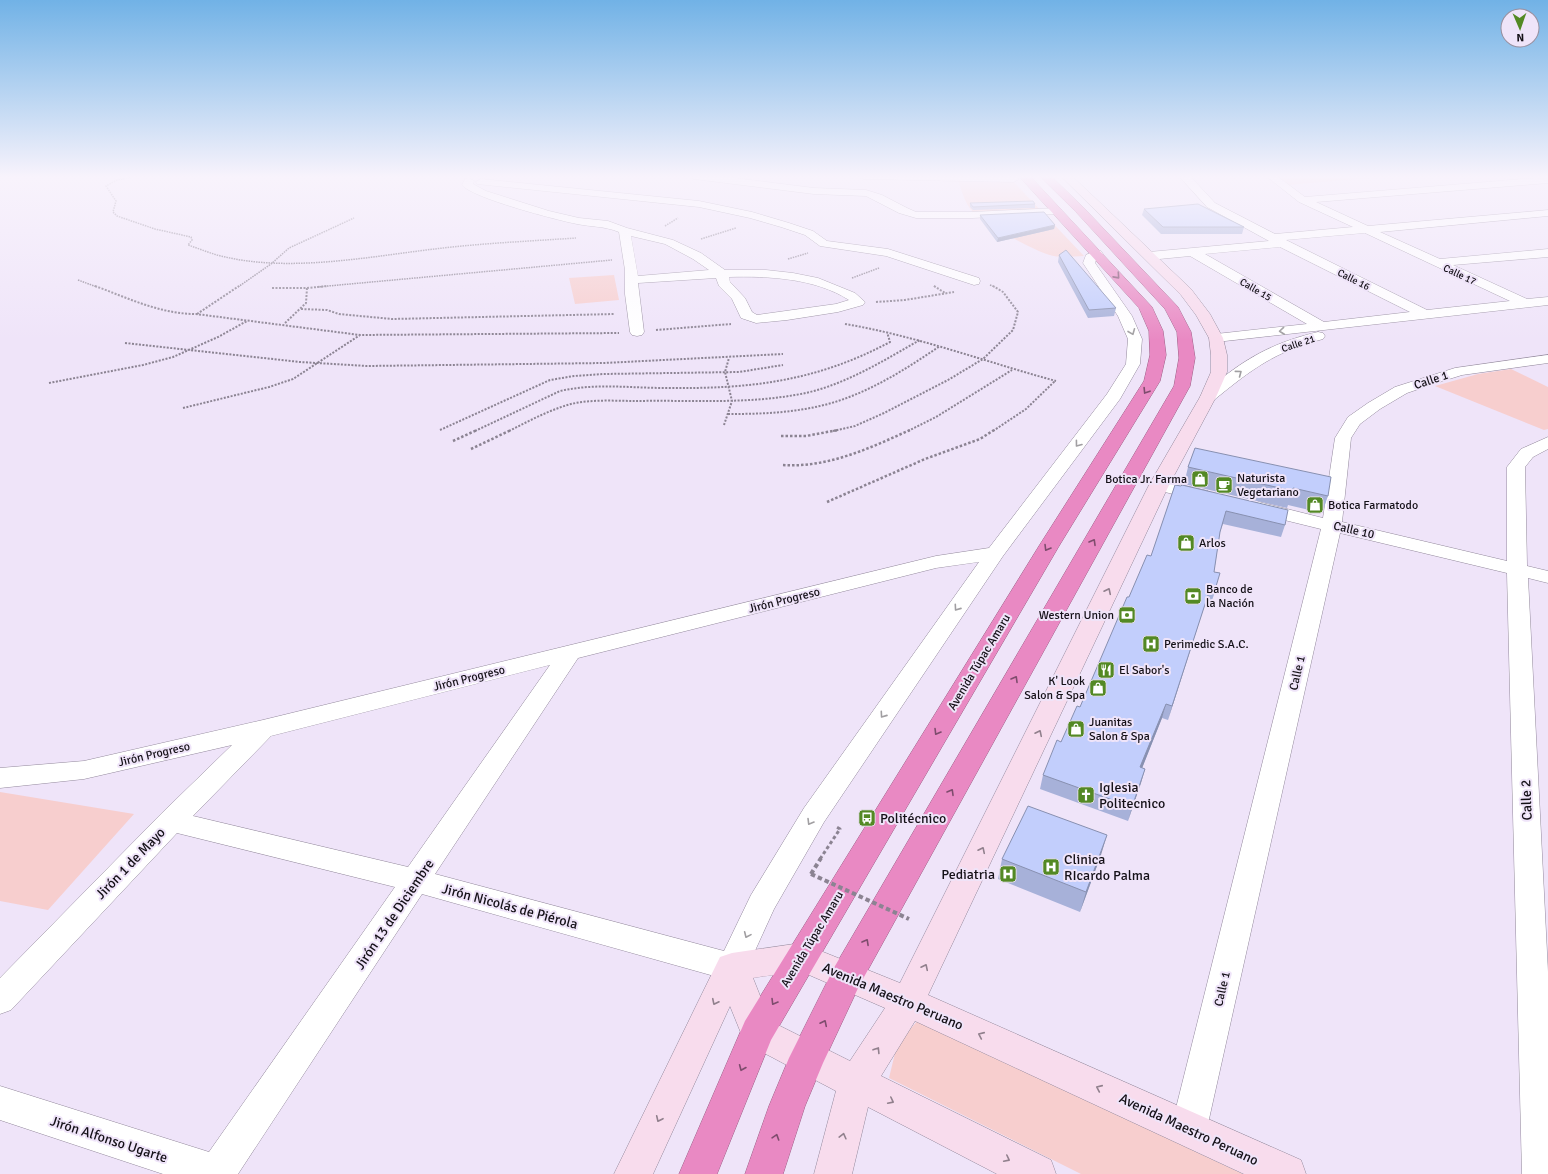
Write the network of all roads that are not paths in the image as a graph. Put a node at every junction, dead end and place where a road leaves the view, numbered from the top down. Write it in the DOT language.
graph roads {
  1 [pos="623,231"];
  2 [pos="625,231"];
  3 [pos="802,231"];
  4 [pos="1075,231"];
  5 [pos="1099,231"];
  6 [pos="1123,231"];
  7 [pos="1259,231"];
  8 [pos="1359,231"];
  9 [pos="1367,231"];
  10 [pos="1278,241"];
  11 [pos="1191,251"];
  12 [pos="1548,253"];
  13 [pos="1097,254"];
  14 [pos="1149,256"];
  15 [pos="1437,263"];
  16 [pos="721,273"];
  17 [pos="632,280"];
  18 [pos="974,281"];
  19 [pos="1548,301"];
  20 [pos="1524,303"];
  21 [pos="1426,315"];
  22 [pos="1401,318"];
  23 [pos="1321,326"];
  24 [pos="637,332"];
  25 [pos="1216,338"];
  26 [pos="1548,359"];
  27 [pos="1208,397"];
  28 [pos="1548,442"];
  29 [pos="1159,485"];
  30 [pos="1219,499"];
  31 [pos="1242,504"];
  32 [pos="1332,525"];
  33 [pos="995,553"];
  34 [pos="936,562"];
  35 [pos="1517,569"];
  36 [pos="1548,577"];
  37 [pos="978,578"];
  38 [pos="570,653"];
  39 [pos="263,729"];
  40 [pos="0,778"];
  41 [pos="171,821"];
  42 [pos="417,881"];
  43 [pos="801,957"];
  44 [pos="732,967"];
  45 [pos="846,976"];
  46 [pos="0,1000"];
  47 [pos="908,1002"];
  48 [pos="757,1032"];
  49 [pos="807,1058"];
  50 [pos="856,1083"];
  51 [pos="0,1103"];
  52 [pos="1189,1128"];
  53 [pos="217,1174"];
  54 [pos="633,1174"];
  55 [pos="698,1174"];
  56 [pos="764,1174"];
  57 [pos="833,1174"];
  58 [pos="1037,1174"];
  59 [pos="1287,1174"];
  60 [pos="1540,1174"];
  1 -- 17 [label="street"];
  2 -- 16 [label="street"];
  3 -- 18 [label="street"];
  4 -- 13 [label="highway, Avenida Túpac Amaru"];
  45 -- 5 [label="highway, one-way"];
  6 -- 14 [label="main road"];
  7 -- 10 [label="street, Calle 16"];
  8 -- 10 [label="street"];
  9 -- 15 [label="street, Calle 17"];
  10 -- 11 [label="street"];
  10 -- 21 [label="street, Calle 16"];
  11 -- 14 [label="street"];
  11 -- 23 [label="street, Calle 15"];
  12 -- 15 [label="street"];
  13 -- 33 [label="street, one-way"];
  13 -- 43 [label="highway, Avenida Túpac Amaru, one-way"];
  14 -- 25 [label="main road"];
  15 -- 20 [label="street, Calle 17"];
  16 -- 16 [label="street"];
  16 -- 17 [label="street"];
  17 -- 24 [label="street"];
  19 -- 20 [label="street, Calle 21"];
  20 -- 21 [label="street, Calle 21"];
  21 -- 22 [label="street, Calle 21"];
  22 -- 23 [label="street, Calle 21"];
  27 -- 22 [label="street, Calle 21, one-way"];
  23 -- 25 [label="street, Calle 21, one-way"];
  25 -- 27 [label="main road"];
  26 -- 32 [label="street, Calle 1"];
  27 -- 29 [label="main road"];
  28 -- 35 [label="street, Calle 2"];
  29 -- 30 [label="street"];
  47 -- 29 [label="main road, one-way"];
  31 -- 32 [label="street, Calle 10"];
  32 -- 35 [label="street, Calle 10"];
  32 -- 52 [label="street, Calle 1"];
  33 -- 34 [label="street, Jirón Progreso"];
  33 -- 37 [label="street"];
  34 -- 37 [label="street"];
  34 -- 38 [label="street, Jirón Progreso"];
  35 -- 36 [label="street, Calle 10"];
  35 -- 60 [label="street, Calle 2"];
  37 -- 44 [label="street, one-way"];
  38 -- 39 [label="street, Jirón Progreso"];
  38 -- 42 [label="street, Jirón 13 de Diciembre"];
  39 -- 40 [label="street, Jirón Progreso"];
  39 -- 41 [label="street, Jirón 1 de Mayo"];
  41 -- 42 [label="street, Jirón Nicolás de Piérola"];
  41 -- 46 [label="street, Jirón 1 de Mayo"];
  42 -- 44 [label="street, Jirón Nicolás de Piérola"];
  42 -- 53 [label="street, Jirón 13 de Diciembre"];
  43 -- 44 [label="main road"];
  43 -- 45 [label="main road, Avenida Maestro Peruano"];
  43 -- 48 [label="highway, Avenida Túpac Amaru, one-way"];
  44 -- 48 [label="main road"];
  44 -- 54 [label="main road, one-way"];
  45 -- 47 [label="main road, Avenida Maestro Peruano"];
  49 -- 45 [label="highway, one-way"];
  50 -- 47 [label="main road, one-way"];
  52 -- 47 [label="main road, Avenida Maestro Peruano, one-way"];
  48 -- 49 [label="main road"];
  48 -- 55 [label="highway, Avenida Túpac Amaru, one-way"];
  49 -- 50 [label="main road"];
  56 -- 49 [label="highway, one-way"];
  57 -- 50 [label="main road, one-way"];
  50 -- 58 [label="main road, one-way"];
  51 -- 53 [label="street, Jirón Alfonso Ugarte"];
  52 -- 59 [label="main road, Avenida Maestro Peruano"];
}
